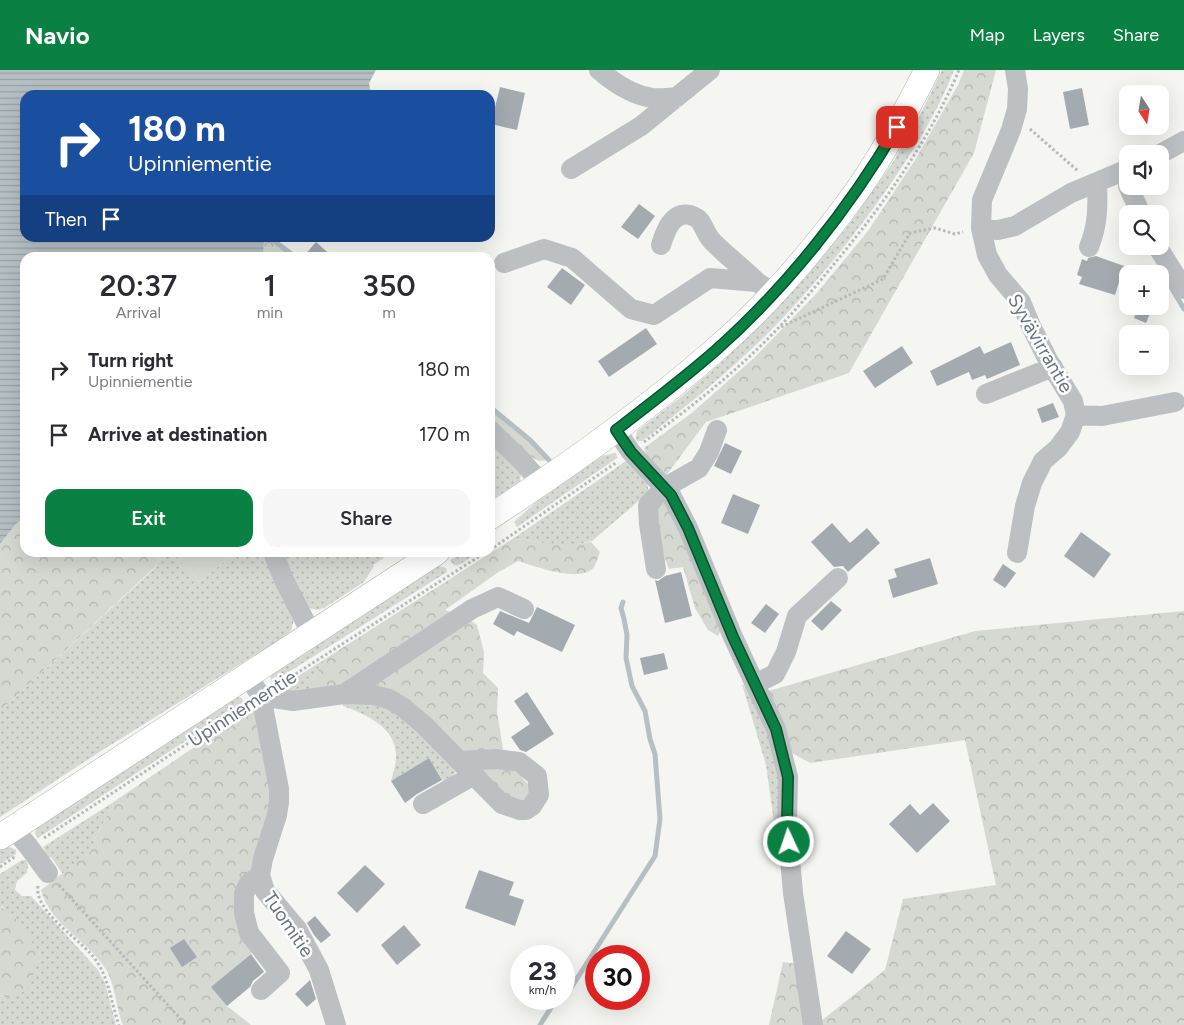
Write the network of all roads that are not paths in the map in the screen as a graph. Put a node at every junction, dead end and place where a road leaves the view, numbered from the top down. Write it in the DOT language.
graph roads {
  1 [pos="599,70"];
  2 [pos="710,70"];
  3 [pos="927,70"];
  4 [pos="1015,70"];
  5 [pos="677,97"];
  6 [pos="1184,141"];
  7 [pos="1169,149"];
  8 [pos="572,169"];
  9 [pos="1119,179"];
  10 [pos="1097,182"];
  11 [pos="981,228"];
  12 [pos="660,245"];
  13 [pos="1089,247"];
  14 [pos="1163,255"];
  15 [pos="504,263"];
  16 [pos="765,287"];
  17 [pos="1184,289"];
  18 [pos="1053,367"];
  19 [pos="986,394"];
  20 [pos="1174,402"];
  21 [pos="1076,415"];
  22 [pos="616,430"];
  23 [pos="717,430"];
  24 [pos="495,435"];
  25 [pos="541,482"];
  26 [pos="664,488"];
  27 [pos="495,514"];
  28 [pos="1017,553"];
  29 [pos="275,557"];
  30 [pos="429,557"];
  31 [pos="656,569"];
  32 [pos="838,578"];
  33 [pos="524,609"];
  34 [pos="311,633"];
  35 [pos="248,674"];
  36 [pos="755,684"];
  37 [pos="344,694"];
  38 [pos="261,696"];
  39 [pos="424,804"];
  40 [pos="6,833"];
  41 [pos="48,873"];
  42 [pos="260,875"];
  43 [pos="261,990"];
  44 [pos="336,1025"];
  45 [pos="813,1025"];
  1 -- 5 [label="street"];
  2 -- 5 [label="street"];
  3 -- 16 [label="main road"];
  4 -- 11 [label="street, Syvävirrantie"];
  5 -- 8 [label="street"];
  6 -- 7 [label="street"];
  9 -- 10 [label="street"];
  10 -- 11 [label="street"];
  10 -- 13 [label="street"];
  11 -- 18 [label="street, Syvävirrantie"];
  12 -- 16 [label="street"];
  14 -- 17 [label="street"];
  15 -- 16 [label="street"];
  16 -- 22 [label="main road"];
  18 -- 19 [label="street"];
  18 -- 21 [label="street, Syvävirrantie"];
  20 -- 21 [label="street"];
  21 -- 28 [label="street, Syvävirrantie"];
  22 -- 25 [label="main road"];
  22 -- 26 [label="street"];
  23 -- 26 [label="street"];
  24 -- 25 [label="street"];
  25 -- 27 [label="main road"];
  26 -- 31 [label="street"];
  26 -- 36 [label="street"];
  29 -- 34 [label="street"];
  30 -- 34 [label="main road, Upinniementie"];
  32 -- 36 [label="street"];
  33 -- 37 [label="street"];
  34 -- 35 [label="main road, Upinniementie"];
  35 -- 38 [label="street, Tuomitie"];
  35 -- 40 [label="main road, Upinniementie"];
  36 -- 45 [label="street"];
  37 -- 38 [label="street"];
  37 -- 39 [label="street"];
  38 -- 42 [label="street, Tuomitie"];
  40 -- 41 [label="street"];
  42 -- 43 [label="street"];
  42 -- 44 [label="street, Tuomitie"];
}
